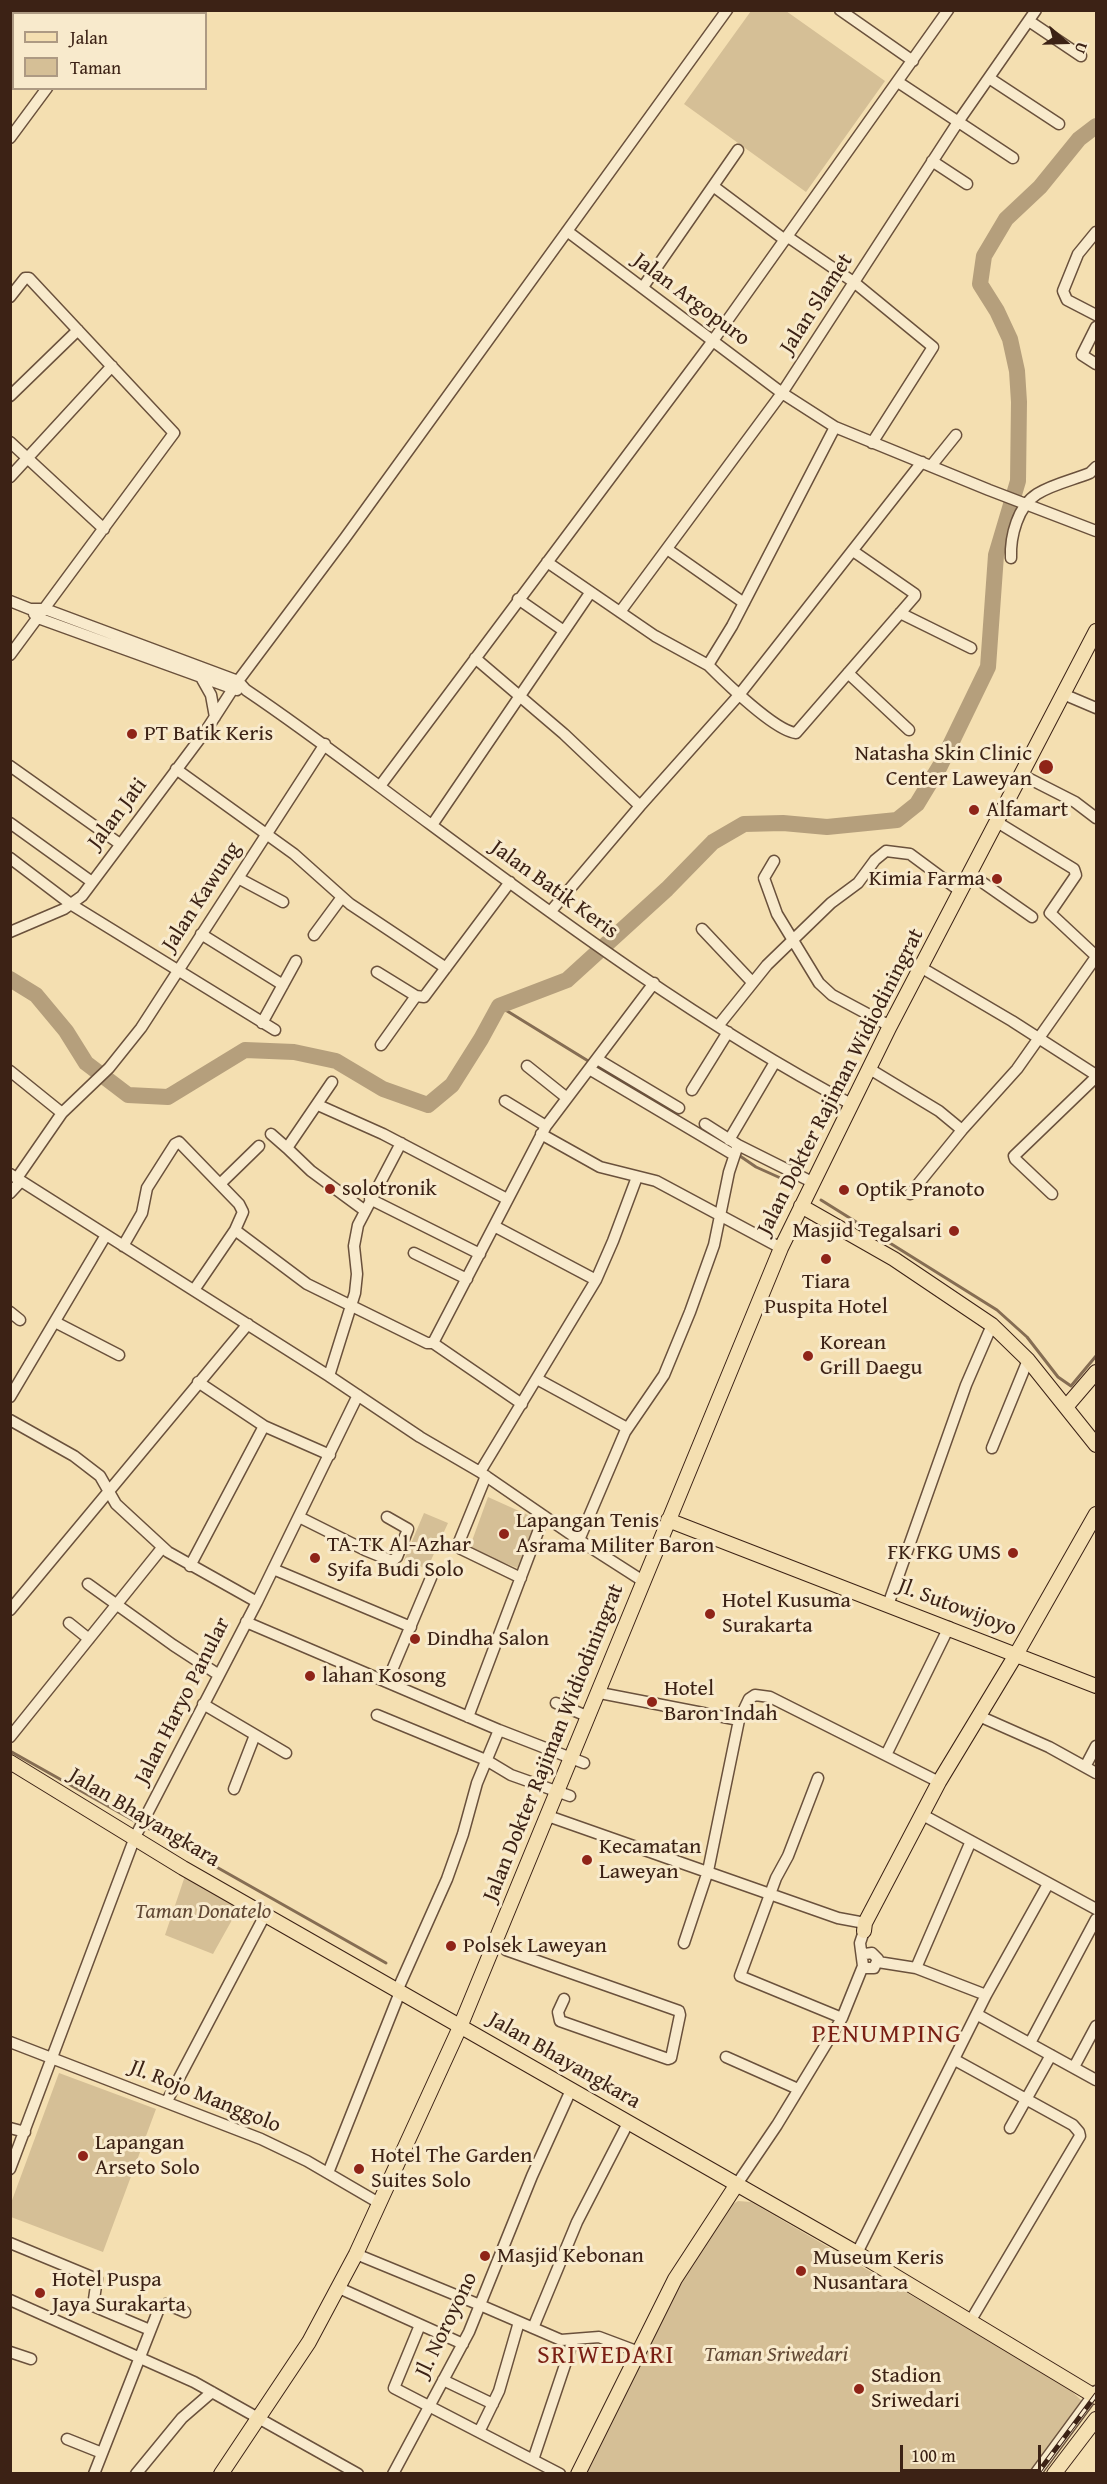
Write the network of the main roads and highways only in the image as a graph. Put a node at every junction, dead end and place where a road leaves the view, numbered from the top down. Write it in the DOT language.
graph roads {
  1 [pos="1096,631"];
  2 [pos="801,1206"];
  3 [pos="1096,1371"];
  4 [pos="1066,1407"];
  5 [pos="1096,1445"];
  6 [pos="1096,1514"];
  7 [pos="668,1520"];
  8 [pos="1017,1653"];
  9 [pos="1096,1686"];
  10 [pos="10,1762"];
  11 [pos="864,1927"];
  12 [pos="460,2026"];
  13 [pos="737,2184"];
  14 [pos="1096,2394"];
  15 [pos="1096,2418"];
  16 [pos="1060,2471"];
  17 [pos="221,2474"];
  18 [pos="578,2474"];
  1 -- 2 [label="main road, Jalan Dokter Rajiman Widiodiningrat"];
  2 -- 4 [label="main road"];
  2 -- 7 [label="main road, Jalan Dokter Rajiman Widiodiningrat"];
  3 -- 4 [label="main road"];
  4 -- 5 [label="main road"];
  6 -- 8 [label="main road"];
  7 -- 8 [label="main road, Jl. Sutowijoyo"];
  7 -- 12 [label="main road, Jalan Dokter Rajiman Widiodiningrat"];
  8 -- 9 [label="main road, Jl. Sutowijoyo"];
  8 -- 11 [label="main road"];
  10 -- 12 [label="main road, Jalan Bhayangkara"];
  12 -- 13 [label="main road, Jalan Bhayangkara"];
  12 -- 17 [label="main road, Jalan Dokter Rajiman Widiodiningrat"];
  13 -- 14 [label="main road, Jalan Bhayangkara"];
  13 -- 18 [label="main road"];
  15 -- 16 [label="main road"];
}
